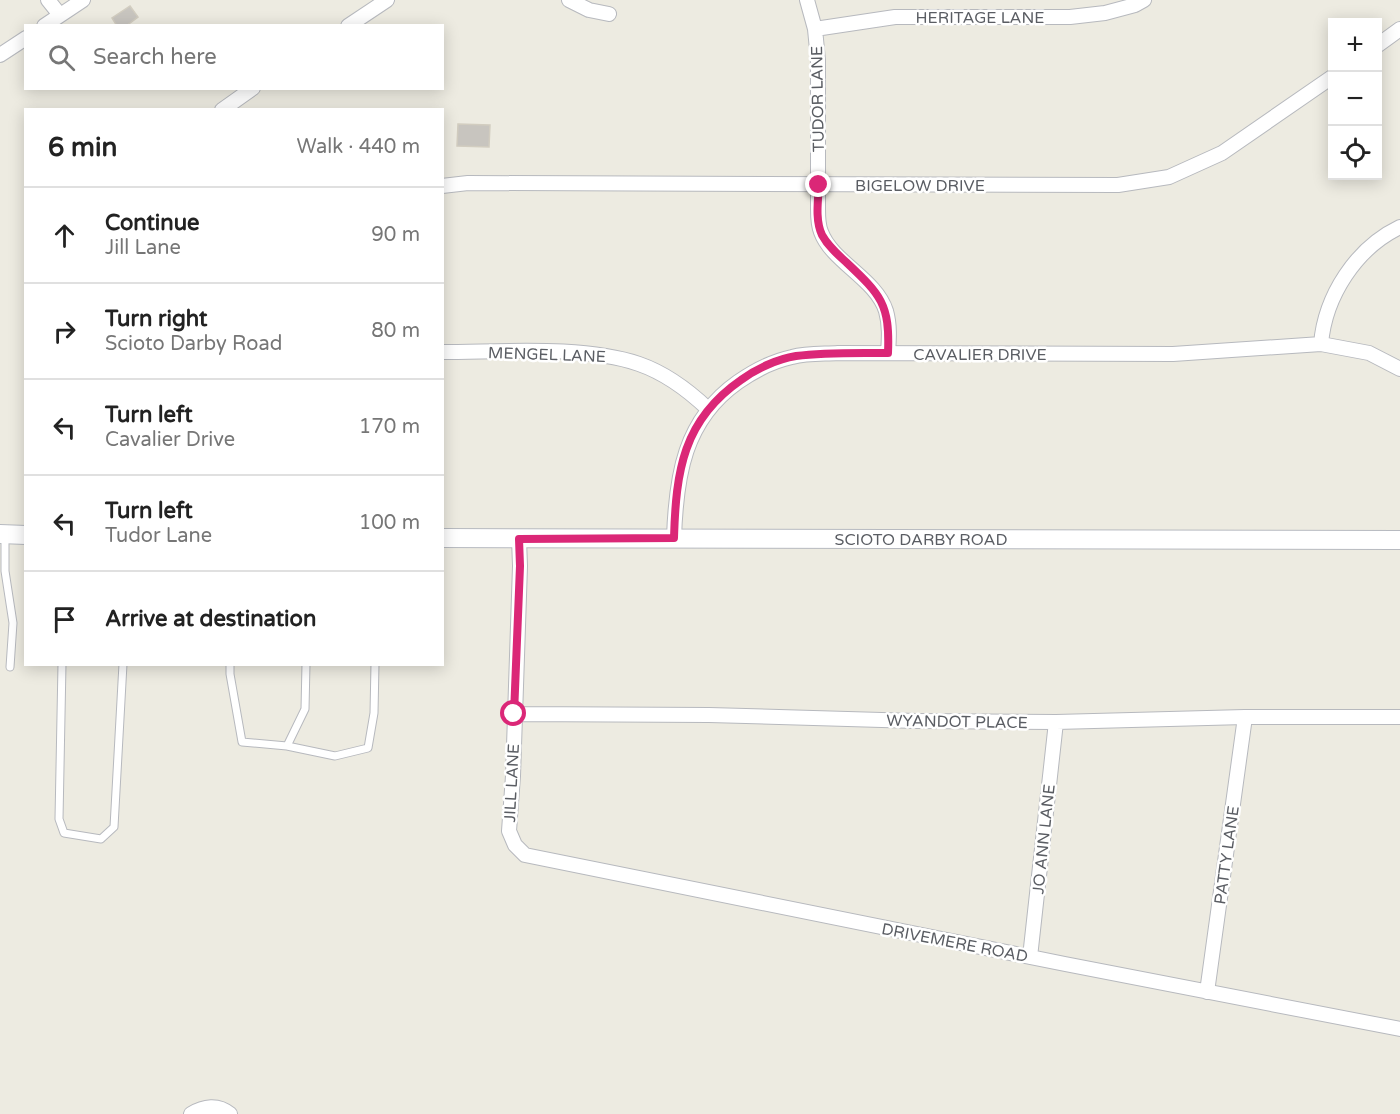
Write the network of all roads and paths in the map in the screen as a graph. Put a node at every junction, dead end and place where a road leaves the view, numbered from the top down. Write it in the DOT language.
graph roads {
  1 [pos="48,0"];
  2 [pos="83,0"];
  3 [pos="387,0"];
  4 [pos="569,0"];
  5 [pos="807,0"];
  6 [pos="1144,0"];
  7 [pos="609,14"];
  8 [pos="60,15"];
  9 [pos="47,24"];
  10 [pos="351,24"];
  11 [pos="815,29"];
  12 [pos="1400,29"];
  13 [pos="24,39"];
  14 [pos="1382,42"];
  15 [pos="0,55"];
  16 [pos="1328,80"];
  17 [pos="250,90"];
  18 [pos="225,108"];
  19 [pos="819,185"];
  20 [pos="444,186"];
  21 [pos="1400,227"];
  22 [pos="1321,344"];
  23 [pos="444,352"];
  24 [pos="888,353"];
  25 [pos="1400,369"];
  26 [pos="708,409"];
  27 [pos="2,535"];
  28 [pos="24,535"];
  29 [pos="444,538"];
  30 [pos="674,538"];
  31 [pos="519,539"];
  32 [pos="1400,540"];
  33 [pos="62,666"];
  34 [pos="123,666"];
  35 [pos="230,666"];
  36 [pos="306,666"];
  37 [pos="375,666"];
  38 [pos="10,668"];
  39 [pos="514,714"];
  40 [pos="1245,717"];
  41 [pos="1400,717"];
  42 [pos="1056,722"];
  43 [pos="287,746"];
  44 [pos="515,845"];
  45 [pos="1030,957"];
  46 [pos="1207,992"];
  47 [pos="1400,1029"];
  48 [pos="195,1112"];
  49 [pos="230,1114"];
  1 -- 8 [label="street"];
  2 -- 8 [label="street"];
  3 -- 10 [label="street"];
  4 -- 7 [label="street"];
  5 -- 11 [label="street, TUDOR LANE"];
  6 -- 11 [label="street, HERITAGE LANE"];
  8 -- 9 [label="street"];
  11 -- 19 [label="street, TUDOR LANE"];
  12 -- 14 [label="street"];
  13 -- 15 [label="street"];
  16 -- 19 [label="street, BIGELOW DRIVE"];
  17 -- 18 [label="street"];
  19 -- 20 [label="street, BIGELOW DRIVE"];
  19 -- 24 [label="street, TUDOR LANE"];
  21 -- 22 [label="street"];
  22 -- 24 [label="street, CAVALIER DRIVE"];
  22 -- 25 [label="street, CAVALIER DRIVE"];
  23 -- 26 [label="street, MENGEL LANE"];
  24 -- 26 [label="street, CAVALIER DRIVE"];
  26 -- 30 [label="street, CAVALIER DRIVE"];
  27 -- 28 [label="main road"];
  27 -- 38 [label="lane"];
  29 -- 31 [label="main road, SCIOTO DARBY ROAD"];
  30 -- 31 [label="main road, SCIOTO DARBY ROAD"];
  30 -- 32 [label="main road, SCIOTO DARBY ROAD"];
  31 -- 39 [label="street, JILL LANE"];
  33 -- 34 [label="lane"];
  35 -- 43 [label="lane"];
  36 -- 43 [label="lane"];
  37 -- 43 [label="lane"];
  39 -- 42 [label="street, WYANDOT PLACE"];
  39 -- 44 [label="street, JILL LANE"];
  40 -- 41 [label="street, WYANDOT PLACE"];
  40 -- 42 [label="street, WYANDOT PLACE"];
  40 -- 46 [label="street, PATTY LANE"];
  42 -- 45 [label="street, JO ANN LANE"];
  44 -- 45 [label="street, DRIVEMERE ROAD"];
  45 -- 46 [label="street, DRIVEMERE ROAD"];
  46 -- 47 [label="street, DRIVEMERE ROAD"];
  48 -- 49 [label="street"];
}
